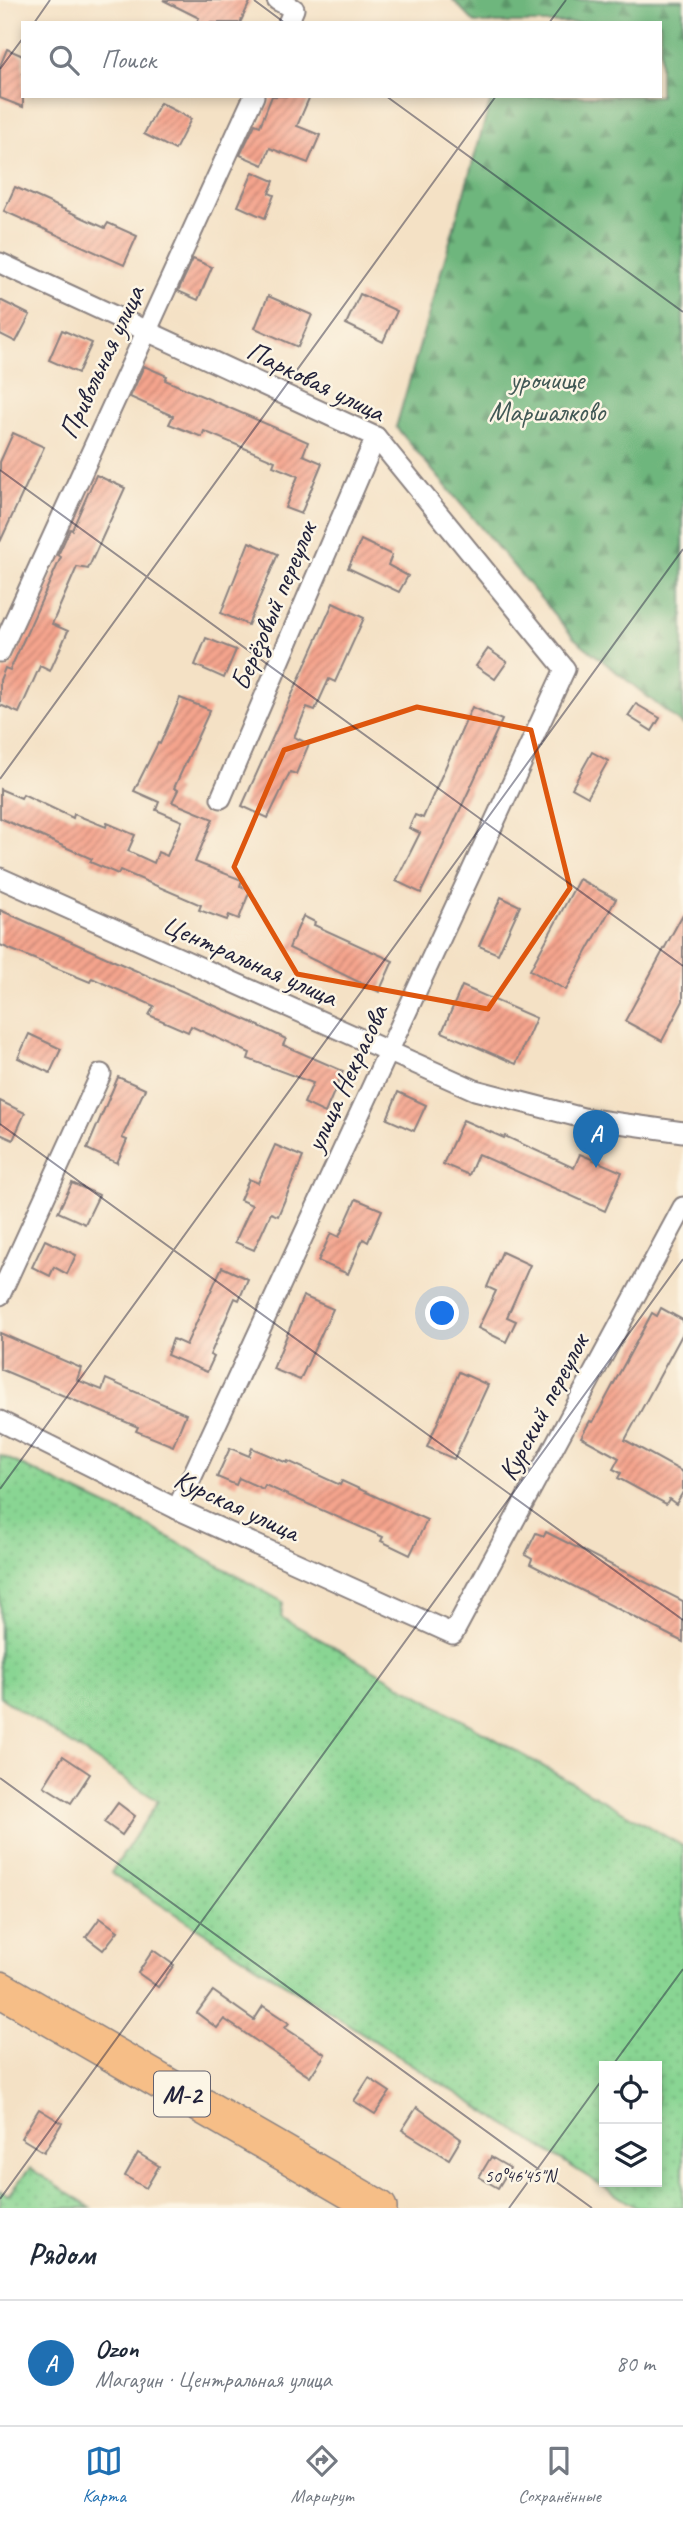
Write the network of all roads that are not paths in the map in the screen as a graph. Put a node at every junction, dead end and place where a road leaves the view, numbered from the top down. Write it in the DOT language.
graph roads {
  1 [pos="253,98"];
  2 [pos="0,263"];
  3 [pos="147,331"];
  4 [pos="376,437"];
  5 [pos="0,652"];
  6 [pos="565,669"];
  7 [pos="221,798"];
  8 [pos="0,878"];
  9 [pos="388,1053"];
  10 [pos="101,1074"];
  11 [pos="683,1132"];
  12 [pos="683,1207"];
  13 [pos="0,1295"];
  14 [pos="0,1421"];
  15 [pos="177,1509"];
  16 [pos="453,1634"];
  17 [pos="0,1989"];
  18 [pos="0,2009"];
  19 [pos="344,2208"];
  20 [pos="379,2208"];
  1 -- 3 [label="street, Привольная улица"];
  2 -- 3 [label="street, Парковая улица"];
  3 -- 4 [label="street, Парковая улица"];
  3 -- 5 [label="street, Привольная улица"];
  4 -- 6 [label="street, Парковая улица"];
  4 -- 7 [label="street, Берёзовый переулок"];
  6 -- 9 [label="street, улица Некрасова"];
  8 -- 9 [label="street, Центральная улица"];
  9 -- 11 [label="street, Центральная улица"];
  9 -- 15 [label="street, улица Некрасова"];
  10 -- 13 [label="street"];
  12 -- 16 [label="street, Курский переулок"];
  14 -- 15 [label="street, Курская улица"];
  15 -- 16 [label="street, Курская улица"];
  17 -- 20 [label="highway, М-2"];
  18 -- 19 [label="highway, М-2"];
}
